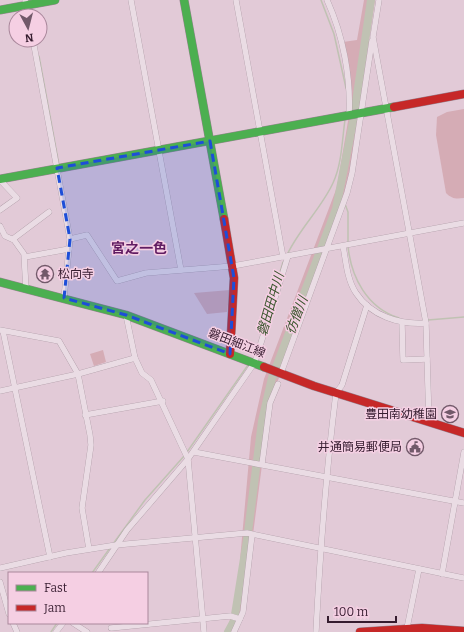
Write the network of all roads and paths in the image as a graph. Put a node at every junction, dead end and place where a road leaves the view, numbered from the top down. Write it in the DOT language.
graph roads {
  1 [pos="55,0"];
  2 [pos="131,0"];
  3 [pos="184,0"];
  4 [pos="236,0"];
  5 [pos="327,0"];
  6 [pos="379,0"];
  7 [pos="26,3"];
  8 [pos="0,10"];
  9 [pos="372,37"];
  10 [pos="34,48"];
  11 [pos="464,94"];
  12 [pos="386,109"];
  13 [pos="361,113"];
  14 [pos="348,115"];
  15 [pos="259,131"];
  16 [pos="210,140"];
  17 [pos="158,150"];
  18 [pos="57,168"];
  19 [pos="0,179"];
  20 [pos="0,210"];
  21 [pos="49,212"];
  22 [pos="464,223"];
  23 [pos="0,226"];
  24 [pos="410,234"];
  25 [pos="70,238"];
  26 [pos="13,239"];
  27 [pos="343,246"];
  28 [pos="69,249"];
  29 [pos="325,249"];
  30 [pos="25,257"];
  31 [pos="285,257"];
  32 [pos="233,266"];
  33 [pos="181,270"];
  34 [pos="0,282"];
  35 [pos="26,289"];
  36 [pos="64,298"];
  37 [pos="367,305"];
  38 [pos="126,315"];
  39 [pos="402,323"];
  40 [pos="426,323"];
  41 [pos="1,331"];
  42 [pos="230,354"];
  43 [pos="135,358"];
  44 [pos="427,359"];
  45 [pos="255,362"];
  46 [pos="281,373"];
  47 [pos="78,374"];
  48 [pos="278,384"];
  49 [pos="14,388"];
  50 [pos="0,391"];
  51 [pos="336,393"];
  52 [pos="163,401"];
  53 [pos="86,415"];
  54 [pos="429,422"];
  55 [pos="464,433"];
  56 [pos="194,452"];
  57 [pos="464,452"];
  58 [pos="188,459"];
  59 [pos="262,464"];
  60 [pos="326,476"];
  61 [pos="455,501"];
  62 [pos="464,503"];
  63 [pos="250,534"];
  64 [pos="195,537"];
  65 [pos="116,545"];
  66 [pos="89,549"];
  67 [pos="320,549"];
  68 [pos="50,557"];
  69 [pos="0,568"];
  70 [pos="419,569"];
  71 [pos="99,572"];
  72 [pos="442,574"];
  73 [pos="464,578"];
  74 [pos="0,582"];
  75 [pos="8,610"];
  76 [pos="202,619"];
  77 [pos="240,619"];
  78 [pos="62,624"];
  79 [pos="75,624"];
  80 [pos="112,629"];
  81 [pos="405,629"];
  82 [pos="464,631"];
  83 [pos="56,632"];
  84 [pos="87,632"];
  85 [pos="204,632"];
  86 [pos="234,632"];
  87 [pos="316,632"];
  88 [pos="360,632"];
  1 -- 7 [label="street"];
  2 -- 17 [label="street"];
  3 -- 16 [label="street"];
  4 -- 15 [label="street"];
  5 -- 14 [label="street"];
  6 -- 9 [label="street"];
  7 -- 8 [label="street"];
  9 -- 12 [label="street"];
  9 -- 13 [label="street"];
  10 -- 18 [label="street"];
  11 -- 12 [label="street"];
  12 -- 13 [label="street"];
  12 -- 24 [label="street"];
  13 -- 14 [label="street"];
  13 -- 29 [label="street"];
  14 -- 15 [label="street"];
  15 -- 16 [label="street"];
  15 -- 31 [label="street"];
  16 -- 17 [label="street"];
  16 -- 32 [label="street"];
  17 -- 18 [label="street"];
  17 -- 33 [label="street"];
  18 -- 19 [label="street"];
  18 -- 25 [label="street"];
  19 -- 20 [label="street"];
  21 -- 26 [label="street"];
  22 -- 24 [label="street"];
  23 -- 26 [label="street"];
  24 -- 27 [label="street"];
  24 -- 40 [label="street"];
  25 -- 28 [label="street"];
  25 -- 33 [label="street"];
  26 -- 30 [label="street"];
  27 -- 29 [label="street"];
  27 -- 37 [label="street"];
  28 -- 30 [label="street"];
  28 -- 36 [label="street"];
  29 -- 31 [label="street"];
  29 -- 46 [label="street"];
  30 -- 35 [label="street"];
  31 -- 32 [label="street"];
  31 -- 45 [label="street"];
  32 -- 33 [label="street"];
  32 -- 42 [label="street"];
  34 -- 35 [label="street, 磐田細江線"];
  35 -- 36 [label="street, 磐田細江線"];
  36 -- 38 [label="street, 磐田細江線"];
  37 -- 39 [label="street"];
  37 -- 51 [label="street"];
  38 -- 42 [label="street, 磐田細江線"];
  38 -- 43 [label="street"];
  39 -- 40 [label="street"];
  39 -- 44 [label="street"];
  40 -- 44 [label="street"];
  41 -- 47 [label="street"];
  41 -- 49 [label="street"];
  42 -- 45 [label="street, 磐田細江線"];
  43 -- 47 [label="street"];
  43 -- 52 [label="street"];
  44 -- 54 [label="street"];
  45 -- 46 [label="street, 磐田細江線"];
  45 -- 56 [label="street"];
  46 -- 51 [label="street, 磐田細江線"];
  47 -- 49 [label="street"];
  47 -- 53 [label="street"];
  48 -- 59 [label="street"];
  49 -- 50 [label="street"];
  49 -- 68 [label="street"];
  51 -- 54 [label="street, 磐田細江線"];
  51 -- 60 [label="street"];
  52 -- 53 [label="street"];
  52 -- 58 [label="street"];
  53 -- 66 [label="street"];
  54 -- 55 [label="street, 磐田細江線"];
  56 -- 58 [label="street"];
  56 -- 59 [label="street"];
  57 -- 61 [label="street"];
  58 -- 64 [label="street"];
  58 -- 65 [label="street"];
  59 -- 60 [label="street"];
  60 -- 61 [label="street"];
  60 -- 67 [label="street"];
  61 -- 62 [label="street"];
  61 -- 72 [label="street"];
  63 -- 64 [label="street"];
  63 -- 67 [label="street"];
  63 -- 77 [label="street"];
  64 -- 65 [label="street"];
  64 -- 76 [label="street"];
  65 -- 66 [label="street"];
  65 -- 71 [label="street"];
  66 -- 68 [label="street"];
  67 -- 70 [label="street"];
  67 -- 87 [label="street"];
  68 -- 69 [label="street"];
  70 -- 72 [label="street"];
  70 -- 81 [label="street"];
  72 -- 73 [label="street"];
  74 -- 75 [label="street"];
  76 -- 77 [label="street"];
  76 -- 80 [label="street"];
  76 -- 85 [label="street"];
  77 -- 86 [label="street"];
  78 -- 83 [label="street"];
  79 -- 84 [label="street"];
  81 -- 82 [label="street"];
  81 -- 88 [label="street"];
}
